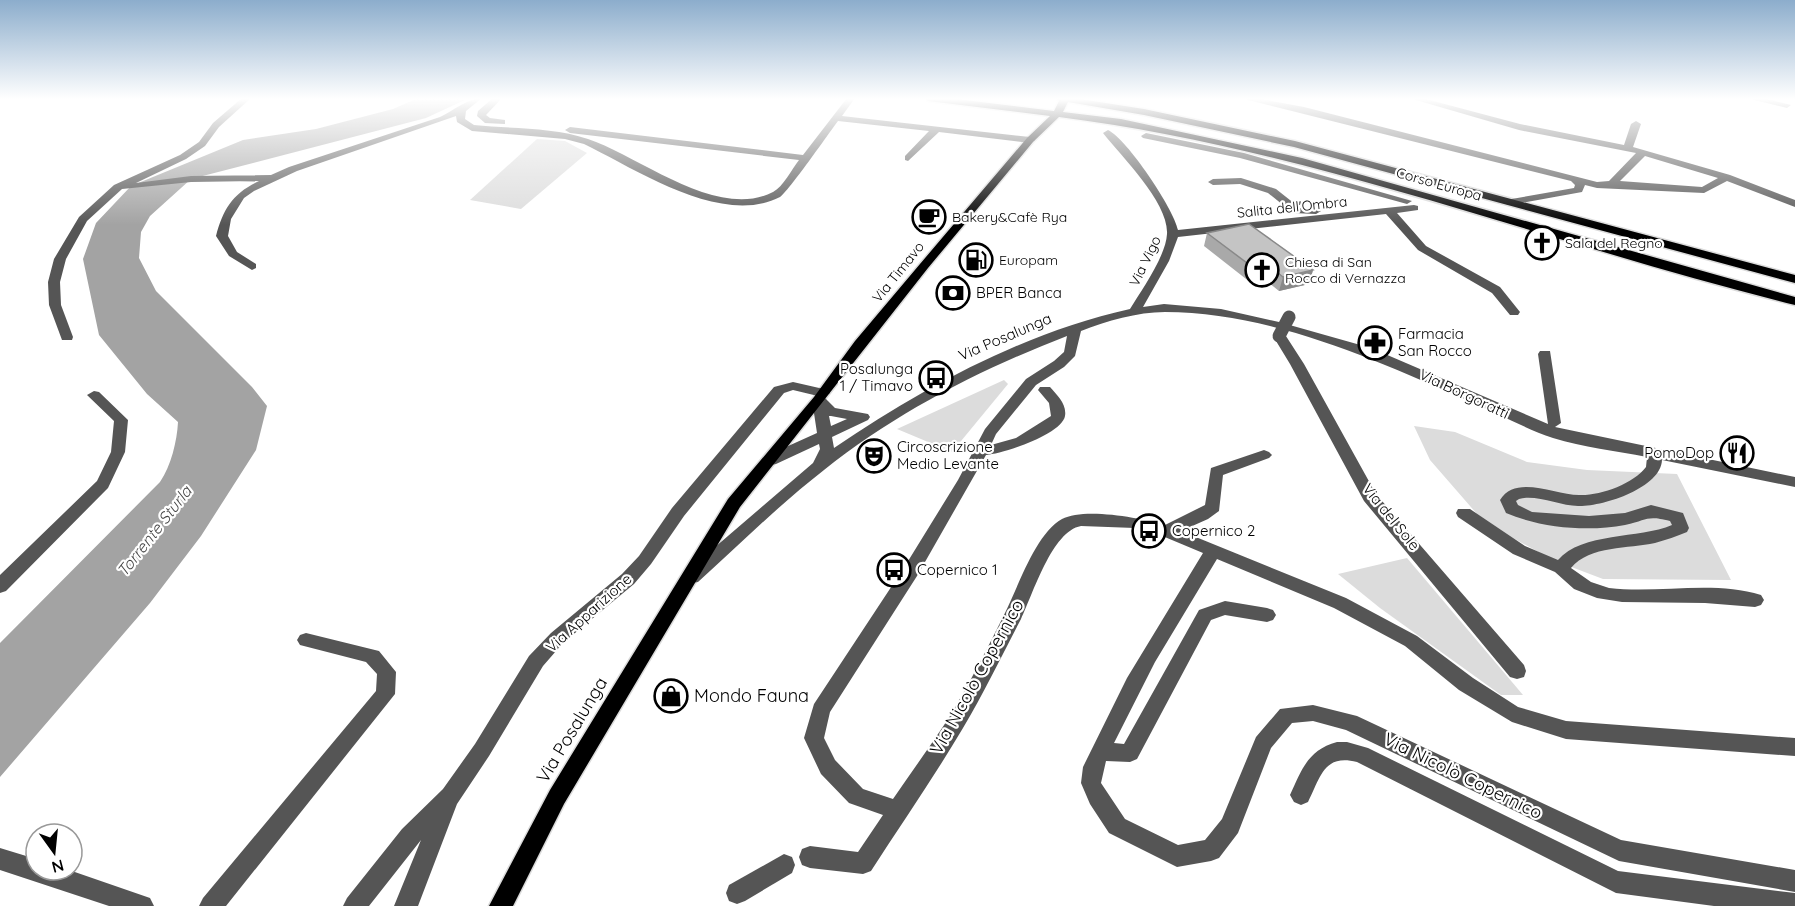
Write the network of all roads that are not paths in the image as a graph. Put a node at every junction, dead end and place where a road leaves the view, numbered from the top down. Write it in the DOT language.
graph roads {
  1 [pos="205,140"];
  2 [pos="382,140"];
  3 [pos="581,140"];
  4 [pos="660,140"];
  5 [pos="820,140"];
  6 [pos="926,140"];
  7 [pos="1030,140"];
  8 [pos="1114,140"];
  9 [pos="1167,140"];
  10 [pos="1213,140"];
  11 [pos="1276,140"];
  12 [pos="1421,140"];
  13 [pos="1588,140"];
  14 [pos="1631,140"];
  15 [pos="1628,148"];
  16 [pos="1643,152"];
  17 [pos="806,158"];
  18 [pos="908,158"];
  19 [pos="1726,177"];
  20 [pos="272,178"];
  21 [pos="1575,180"];
  22 [pos="1213,182"];
  23 [pos="1612,184"];
  24 [pos="118,187"];
  25 [pos="1795,193"];
  26 [pos="1781,197"];
  27 [pos="1436,198"];
  28 [pos="1510,202"];
  29 [pos="1795,204"];
  30 [pos="1410,205"];
  31 [pos="1389,211"];
  32 [pos="1173,234"];
  33 [pos="252,266"];
  34 [pos="1795,279"];
  35 [pos="1795,300"];
  36 [pos="1134,312"];
  37 [pos="1514,312"];
  38 [pos="1289,317"];
  39 [pos="1075,329"];
  40 [pos="67,337"];
  41 [pos="1545,354"];
  42 [pos="1045,390"];
  43 [pos="94,395"];
  44 [pos="821,397"];
  45 [pos="897,412"];
  46 [pos="863,417"];
  47 [pos="1554,423"];
  48 [pos="830,445"];
  49 [pos="980,451"];
  50 [pos="1654,454"];
  51 [pos="1264,455"];
  52 [pos="771,460"];
  53 [pos="1795,482"];
  54 [pos="1464,513"];
  55 [pos="1166,531"];
  56 [pos="1213,552"];
  57 [pos="1560,568"];
  58 [pos="687,581"];
  59 [pos="0,586"];
  60 [pos="1755,600"];
  61 [pos="1267,615"];
  62 [pos="306,640"];
  63 [pos="1517,671"];
  64 [pos="1795,747"];
  65 [pos="1100,752"];
  66 [pos="1301,795"];
  67 [pos="450,796"];
  68 [pos="898,810"];
  69 [pos="810,857"];
  70 [pos="1,858"];
  71 [pos="784,865"];
  72 [pos="24,866"];
  73 [pos="1795,881"];
  74 [pos="71,882"];
  75 [pos="737,893"];
  76 [pos="1795,905"];
  77 [pos="142,906"];
  78 [pos="211,906"];
  79 [pos="355,906"];
  80 [pos="406,906"];
  81 [pos="501,906"];
  1 -- 24 [label="street"];
  2 -- 20 [label="street"];
  3 -- 17 [label="street"];
  4 -- 17 [label="street"];
  5 -- 17 [label="street"];
  6 -- 18 [label="street"];
  7 -- 44 [label="main road, Via Timavo"];
  8 -- 32 [label="street, Via Vigo"];
  9 -- 30 [label="street"];
  10 -- 27 [label="main road, Corso Europa"];
  11 -- 28 [label="main road, Corso Europa"];
  12 -- 21 [label="street"];
  13 -- 15 [label="street"];
  14 -- 15 [label="street"];
  15 -- 16 [label="street"];
  16 -- 19 [label="street"];
  16 -- 23 [label="street"];
  19 -- 23 [label="street"];
  19 -- 26 [label="street"];
  20 -- 24 [label="street"];
  20 -- 33 [label="street"];
  21 -- 23 [label="street"];
  21 -- 28 [label="street"];
  22 -- 30 [label="street"];
  24 -- 40 [label="street"];
  25 -- 26 [label="street"];
  26 -- 29 [label="street"];
  27 -- 30 [label="street"];
  27 -- 35 [label="main road, Corso Europa"];
  28 -- 34 [label="main road, Corso Europa"];
  30 -- 31 [label="street, Salita dell'Ombra"];
  31 -- 32 [label="street, Salita dell'Ombra"];
  31 -- 37 [label="street"];
  32 -- 36 [label="street, Via Vigo"];
  36 -- 39 [label="street, Via Posalunga"];
  36 -- 50 [label="street, Via Borgoratti"];
  38 -- 63 [label="street, Via del Sole, bridge"];
  39 -- 45 [label="street, Via Posalunga"];
  39 -- 49 [label="street"];
  41 -- 47 [label="street"];
  42 -- 49 [label="street"];
  43 -- 59 [label="street"];
  44 -- 46 [label="street, Via Posalunga"];
  44 -- 48 [label="street"];
  44 -- 52 [label="main road, Via Posalunga"];
  44 -- 67 [label="street, Via Apparizione"];
  45 -- 46 [label="street, Via Posalunga"];
  45 -- 48 [label="street, Via Posalunga"];
  46 -- 48 [label="street, Via Posalunga"];
  48 -- 52 [label="street, Via Posalunga"];
  48 -- 58 [label="street, Via Posalunga"];
  49 -- 68 [label="street"];
  50 -- 53 [label="street, Via Borgoratti"];
  50 -- 57 [label="street"];
  51 -- 55 [label="street"];
  52 -- 58 [label="main road, Via Posalunga"];
  54 -- 57 [label="street"];
  55 -- 56 [label="street, Via Nicolò Copernico"];
  55 -- 68 [label="street, Via Nicolò Copernico"];
  56 -- 64 [label="street, Via Nicolò Copernico"];
  56 -- 65 [label="street, Via Nicolò Copernico"];
  57 -- 60 [label="street"];
  58 -- 81 [label="main road, Via Posalunga"];
  61 -- 65 [label="street"];
  62 -- 78 [label="street"];
  65 -- 73 [label="street, Via Nicolò Copernico"];
  66 -- 76 [label="street, Via Nicolò Copernico"];
  67 -- 79 [label="street, Via Apparizione"];
  67 -- 80 [label="street, Via Apparizione"];
  68 -- 69 [label="street, Via Nicolò Copernico"];
  70 -- 72 [label="street"];
  71 -- 75 [label="street"];
  74 -- 77 [label="street"];
}
